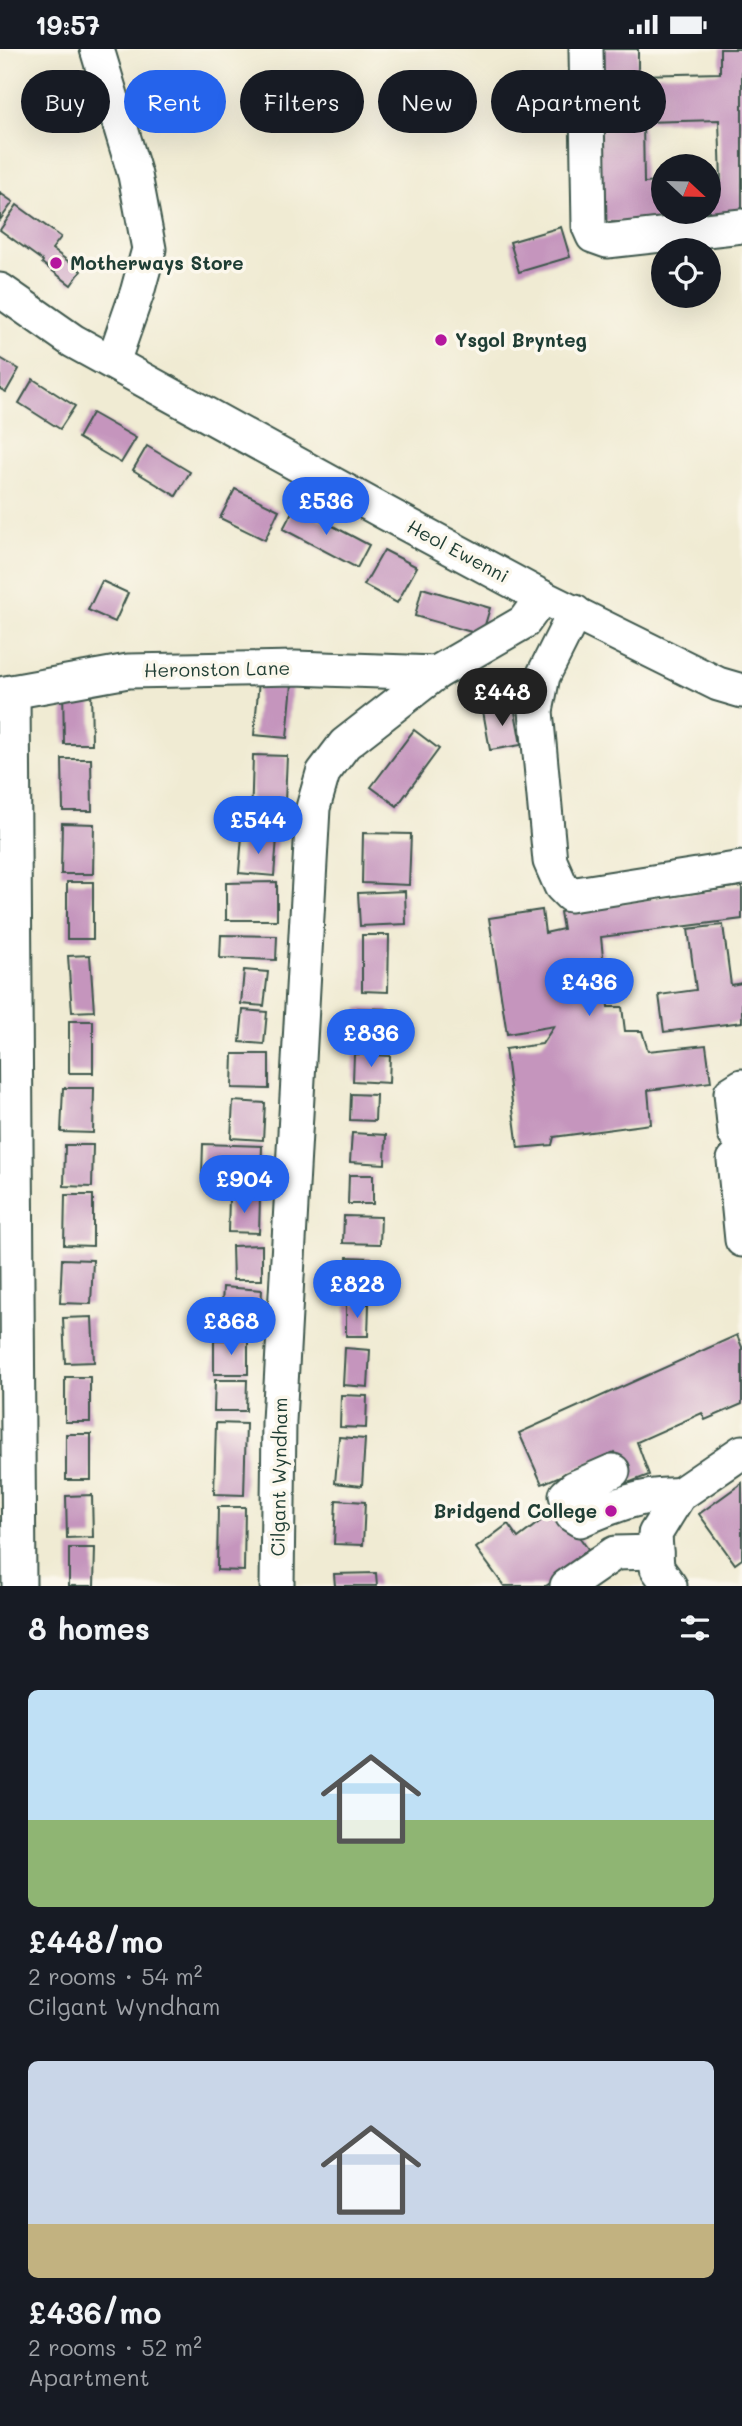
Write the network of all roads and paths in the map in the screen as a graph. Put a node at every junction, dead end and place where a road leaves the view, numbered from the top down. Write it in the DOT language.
graph roads {
  1 [pos="97,49"];
  2 [pos="586,49"];
  3 [pos="742,226"];
  4 [pos="0,290"];
  5 [pos="113,362"];
  6 [pos="541,597"];
  7 [pos="575,612"];
  8 [pos="436,673"];
  9 [pos="742,691"];
  10 [pos="6,693"];
  11 [pos="742,868"];
  12 [pos="742,1086"];
  13 [pos="739,1144"];
  14 [pos="742,1240"];
  15 [pos="742,1452"];
  16 [pos="613,1471"];
  17 [pos="679,1495"];
  18 [pos="656,1552"];
  19 [pos="19,1586"];
  20 [pos="277,1586"];
  21 [pos="567,1586"];
  22 [pos="670,1586"];
  1 -- 5 [label="street"];
  2 -- 3 [label="street"];
  4 -- 5 [label="street, Heol Ewenni"];
  5 -- 6 [label="street, Heol Ewenni"];
  6 -- 7 [label="street, Heol Ewenni"];
  6 -- 8 [label="street, Cilgant Wyndham"];
  7 -- 9 [label="street, Heol Ewenni"];
  7 -- 11 [label="street"];
  8 -- 10 [label="street, Heronston Lane"];
  8 -- 20 [label="street, Cilgant Wyndham"];
  10 -- 19 [label="street"];
  12 -- 13 [label="street"];
  13 -- 14 [label="street"];
  15 -- 17 [label="street"];
  16 -- 17 [label="street"];
  17 -- 18 [label="street"];
  18 -- 21 [label="street"];
  18 -- 22 [label="street"];
}
